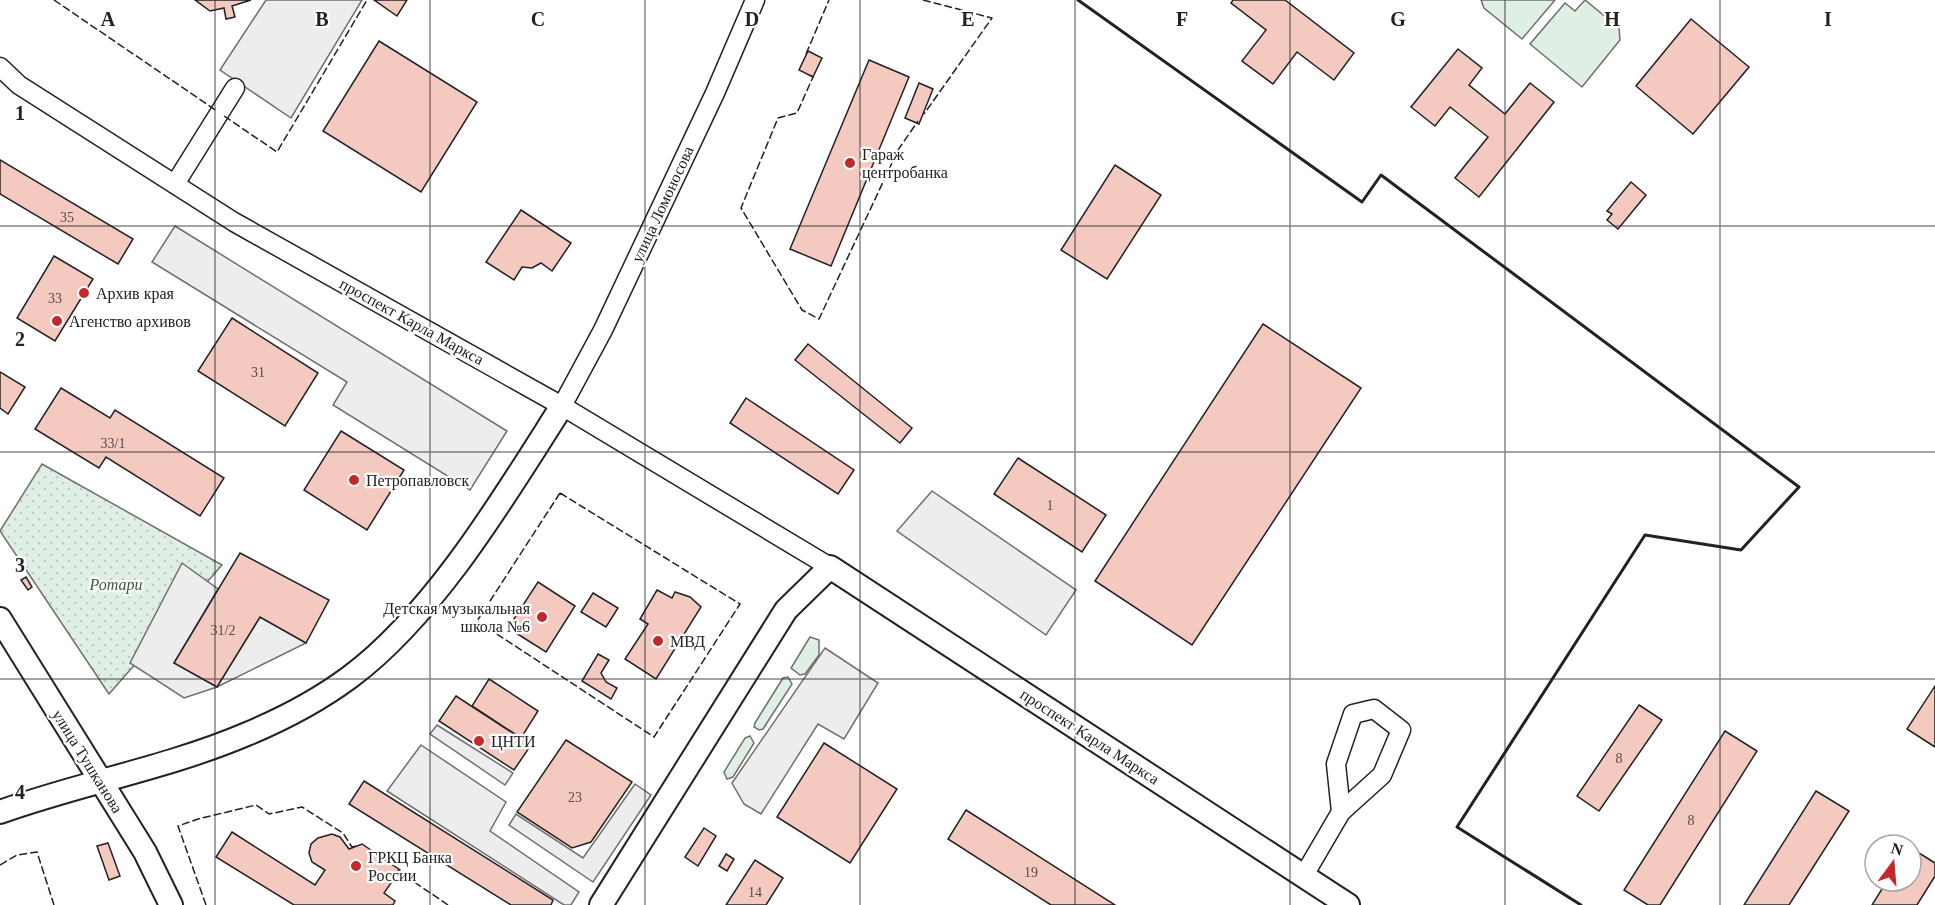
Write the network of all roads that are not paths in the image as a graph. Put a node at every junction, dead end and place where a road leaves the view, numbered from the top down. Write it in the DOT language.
graph roads {
  1 [pos="755,0"];
  2 [pos="0,67"];
  3 [pos="235,88"];
  4 [pos="176,184"];
  5 [pos="562,406"];
  6 [pos="830,567"];
  7 [pos="0,619"];
  8 [pos="101,780"];
  9 [pos="1341,812"];
  10 [pos="0,813"];
  11 [pos="1303,877"];
  12 [pos="171,905"];
  13 [pos="601,905"];
  14 [pos="1348,905"];
  1 -- 5 [label="street, улица Ломоносова"];
  2 -- 4 [label="street, проспект Карла Маркса"];
  3 -- 4 [label="street"];
  4 -- 5 [label="street, проспект Карла Маркса"];
  5 -- 6 [label="street, проспект Карла Маркса"];
  5 -- 8 [label="main road"];
  6 -- 11 [label="main road, проспект Карла Маркса"];
  6 -- 13 [label="main road"];
  7 -- 8 [label="main road, улица Тушканова"];
  8 -- 10 [label="main road"];
  8 -- 12 [label="main road, улица Тушканова"];
  9 -- 9 [label="street"];
  9 -- 11 [label="street"];
  11 -- 14 [label="main road, проспект Карла Маркса"];
}
